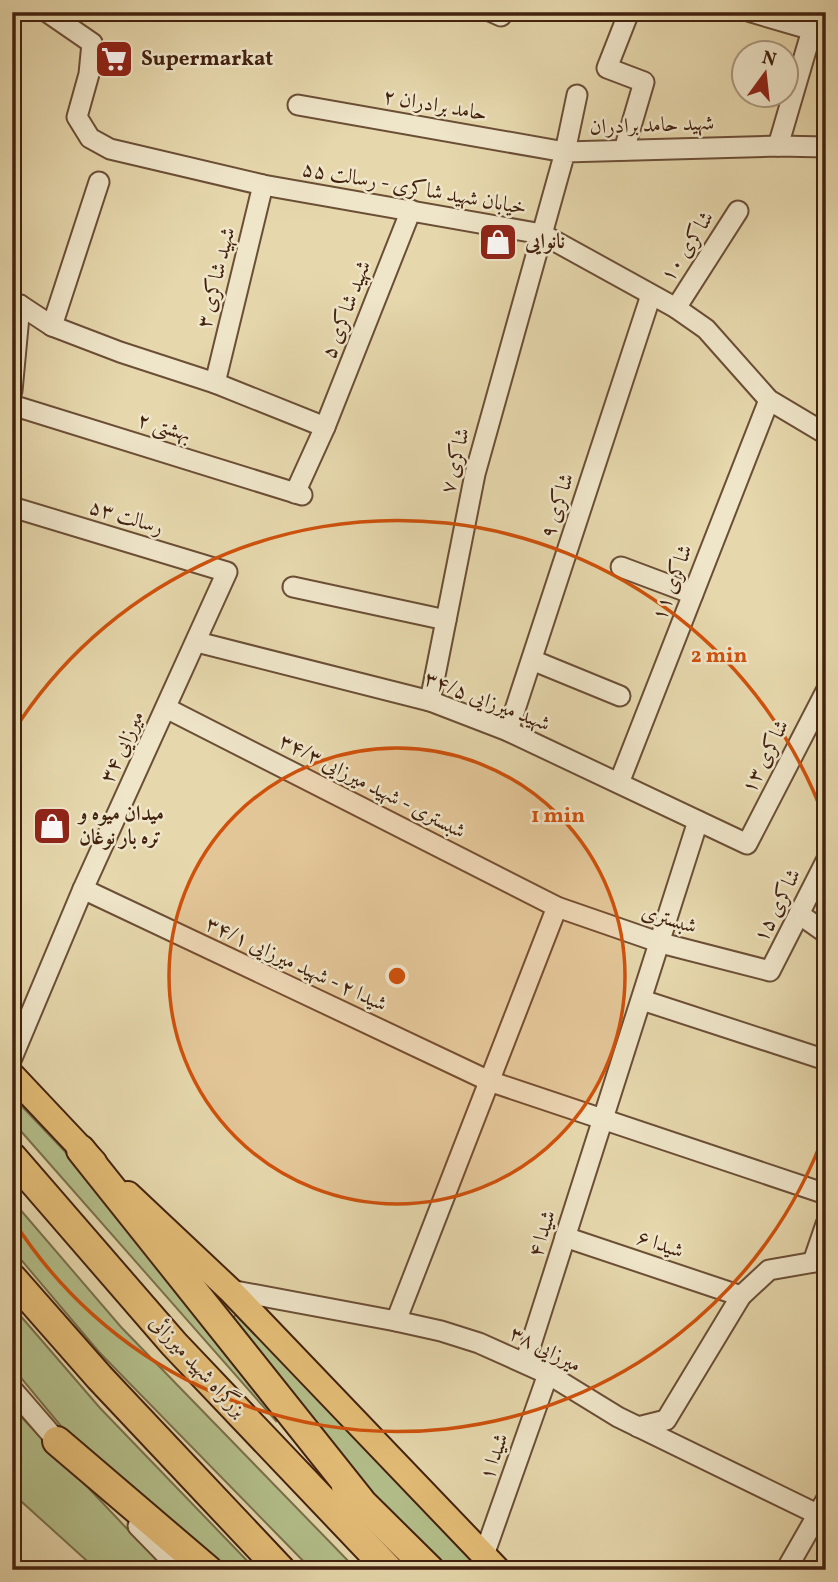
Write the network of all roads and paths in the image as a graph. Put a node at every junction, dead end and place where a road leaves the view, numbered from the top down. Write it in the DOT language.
graph roads {
  1 [pos="47,12"];
  2 [pos="628,12"];
  3 [pos="751,12"];
  4 [pos="819,32"];
  5 [pos="577,95"];
  6 [pos="298,105"];
  7 [pos="778,146"];
  8 [pos="826,148"];
  9 [pos="624,150"];
  10 [pos="565,152"];
  11 [pos="99,182"];
  12 [pos="263,185"];
  13 [pos="411,210"];
  14 [pos="738,211"];
  15 [pos="542,234"];
  16 [pos="652,295"];
  17 [pos="16,304"];
  18 [pos="676,308"];
  19 [pos="52,326"];
  20 [pos="215,383"];
  21 [pos="12,391"];
  22 [pos="769,400"];
  23 [pos="12,405"];
  24 [pos="325,427"];
  25 [pos="826,434"];
  26 [pos="299,494"];
  27 [pos="12,507"];
  28 [pos="621,567"];
  29 [pos="227,572"];
  30 [pos="293,587"];
  31 [pos="693,594"];
  32 [pos="446,620"];
  33 [pos="197,642"];
  34 [pos="532,660"];
  35 [pos="826,691"];
  36 [pos="620,696"];
  37 [pos="430,701"];
  38 [pos="166,708"];
  39 [pos="508,731"];
  40 [pos="619,783"];
  41 [pos="698,821"];
  42 [pos="747,844"];
  43 [pos="826,861"];
  44 [pos="83,889"];
  45 [pos="556,907"];
  46 [pos="799,914"];
  47 [pos="826,933"];
  48 [pos="661,943"];
  49 [pos="770,971"];
  50 [pos="642,1000"];
  51 [pos="12,1059"];
  52 [pos="826,1060"];
  53 [pos="12,1075"];
  54 [pos="489,1081"];
  55 [pos="604,1118"];
  56 [pos="81,1150"];
  57 [pos="12,1157"];
  58 [pos="826,1194"];
  59 [pos="826,1224"];
  60 [pos="565,1237"];
  61 [pos="820,1261"];
  62 [pos="12,1278"];
  63 [pos="230,1290"];
  64 [pos="741,1296"];
  65 [pos="396,1321"];
  66 [pos="174,1344"];
  67 [pos="525,1363"];
  68 [pos="548,1374"];
  69 [pos="12,1389"];
  70 [pos="638,1426"];
  71 [pos="57,1441"];
  72 [pos="360,1500"];
  73 [pos="822,1507"];
  74 [pos="491,1562"];
  75 [pos="181,1570"];
  76 [pos="208,1570"];
  77 [pos="281,1570"];
  78 [pos="389,1570"];
  79 [pos="430,1570"];
  80 [pos="786,1570"];
  1 -- 12 [label="street, خیابان شهید شاکری - رسالت ۵۵"];
  2 -- 9 [label="street"];
  3 -- 4 [label="street"];
  4 -- 7 [label="street"];
  5 -- 10 [label="street"];
  6 -- 10 [label="street, حامد برادران ۲"];
  7 -- 8 [label="street, شهید حامد برادران"];
  7 -- 9 [label="street, شهید حامد برادران"];
  9 -- 10 [label="street, شهید حامد برادران"];
  10 -- 15 [label="street, شهید حامد برادران"];
  11 -- 19 [label="street"];
  12 -- 13 [label="street, خیابان شهید شاکری - رسالت ۵۵"];
  12 -- 20 [label="street, شهید شاکری ۳"];
  13 -- 15 [label="street, خیابان شهید شاکری - رسالت ۵۵"];
  13 -- 24 [label="street, شهید شاکری ۵"];
  14 -- 18 [label="street, شاکری ۱۰"];
  15 -- 16 [label="street, خیابان شهید شاکری - رسالت ۵۵"];
  15 -- 32 [label="street, شاکری ۷"];
  16 -- 18 [label="street, خیابان شهید شاکری - رسالت ۵۵"];
  16 -- 34 [label="street, شاکری ۹"];
  17 -- 19 [label="street"];
  17 -- 21 [label="street"];
  18 -- 22 [label="street, خیابان شهید شاکری - رسالت ۵۵"];
  19 -- 20 [label="street"];
  20 -- 24 [label="street"];
  22 -- 25 [label="street, خیابان شهید شاکری - رسالت ۵۵"];
  22 -- 31 [label="street, شاکری ۱۱"];
  23 -- 26 [label="street, بهشتی ۲"];
  24 -- 26 [label="street, شهید شاکری ۵"];
  27 -- 29 [label="street, رسالت ۵۳"];
  28 -- 31 [label="street"];
  29 -- 33 [label="street, میرزایی ۳۴"];
  30 -- 32 [label="street"];
  31 -- 40 [label="street, شاکری ۱۱"];
  32 -- 37 [label="street, شاکری ۷"];
  33 -- 37 [label="street, شهید میرزایی ۳۴/۵"];
  33 -- 38 [label="street, میرزایی ۳۴"];
  34 -- 36 [label="street"];
  34 -- 39 [label="street, شاکری ۹"];
  35 -- 42 [label="street, شاکری ۱۳"];
  37 -- 39 [label="street, شهید میرزایی ۳۴/۵"];
  38 -- 44 [label="street, میرزایی ۳۴"];
  38 -- 45 [label="street, شبستری - شهید میرزایی ۳۴/۳"];
  39 -- 40 [label="street, شهید میرزایی ۳۴/۵"];
  40 -- 41 [label="street, شهید میرزایی ۳۴/۵"];
  41 -- 42 [label="street, شهید میرزایی ۳۴/۵"];
  41 -- 48 [label="street, شیدا ۴"];
  43 -- 46 [label="street, شاکری ۱۵"];
  44 -- 51 [label="street, میرزایی ۳۴"];
  44 -- 54 [label="street, شیدا ۲ - شهید میرزایی ۳۴/۱"];
  45 -- 48 [label="street, شبستری"];
  45 -- 54 [label="street"];
  46 -- 47 [label="street"];
  46 -- 49 [label="street, شاکری ۱۵"];
  48 -- 49 [label="street, شبستری"];
  48 -- 50 [label="street, شیدا ۴"];
  50 -- 52 [label="street"];
  50 -- 55 [label="street, شیدا ۴"];
  53 -- 56 [label="main road"];
  54 -- 55 [label="street"];
  54 -- 65 [label="street"];
  55 -- 58 [label="street"];
  55 -- 60 [label="street, شیدا ۴"];
  56 -- 63 [label="main road"];
  56 -- 72 [label="highway"];
  57 -- 66 [label="highway, بزرگراه شهید میرزائی"];
  59 -- 61 [label="street"];
  60 -- 64 [label="street, شیدا ۶"];
  60 -- 67 [label="street, شیدا ۴"];
  61 -- 64 [label="street"];
  62 -- 77 [label="highway"];
  63 -- 65 [label="street, میرزایی ۳۸"];
  63 -- 74 [label="main road"];
  64 -- 70 [label="street"];
  65 -- 67 [label="street, میرزایی ۳۸"];
  66 -- 72 [label="highway"];
  66 -- 78 [label="highway, بزرگراه شهید میرزائی"];
  67 -- 68 [label="street, میرزایی ۳۸"];
  68 -- 70 [label="street, میرزایی ۳۸"];
  68 -- 74 [label="street, شیدا ۱"];
  69 -- 71 [label="street"];
  70 -- 73 [label="street, میرزایی ۳۸"];
  71 -- 75 [label="street"];
  71 -- 76 [label="highway"];
  72 -- 79 [label="highway"];
  73 -- 80 [label="street"];
}
